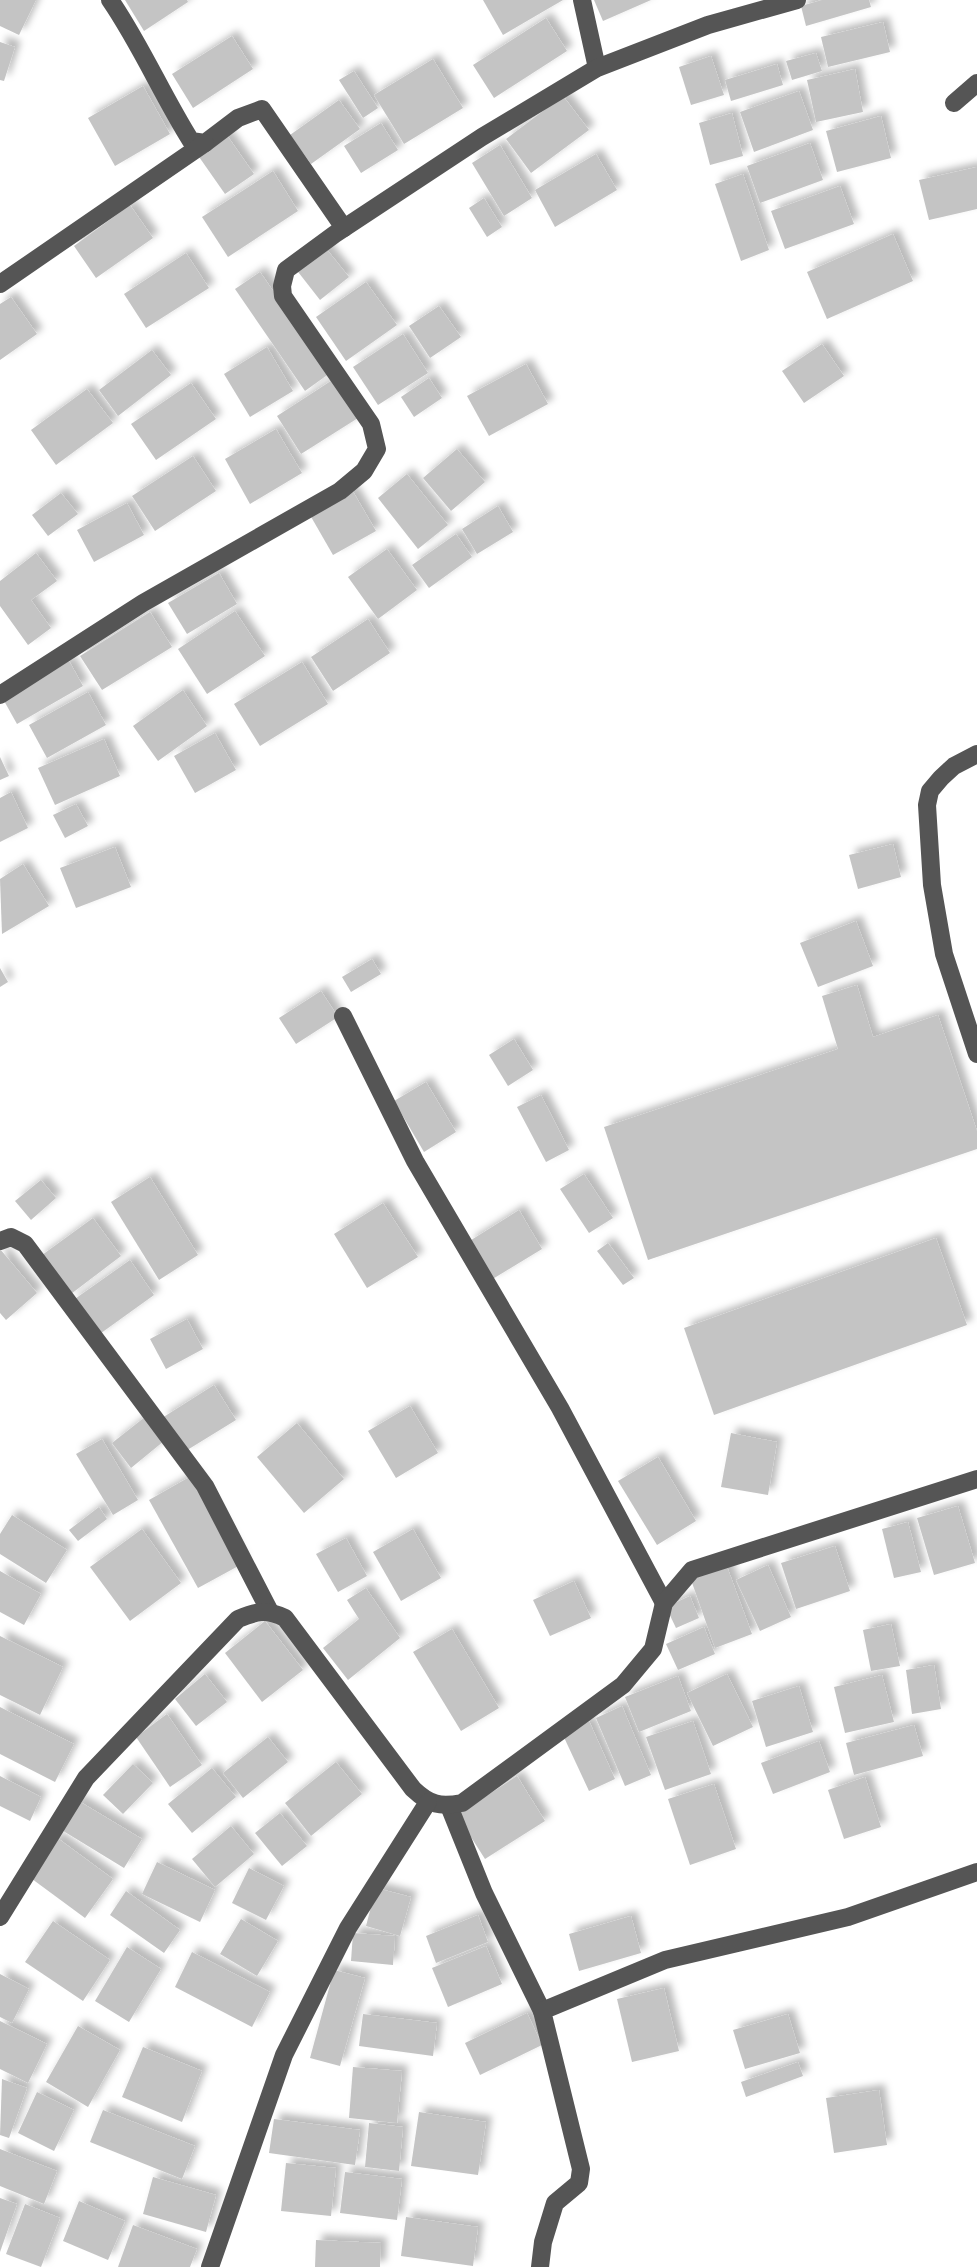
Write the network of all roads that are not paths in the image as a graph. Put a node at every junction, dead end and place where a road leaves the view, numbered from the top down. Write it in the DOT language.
graph roads {
  1 [pos="110,0"];
  2 [pos="582,0"];
  3 [pos="797,0"];
  4 [pos="597,68"];
  5 [pos="977,83"];
  6 [pos="954,103"];
  7 [pos="205,143"];
  8 [pos="344,228"];
  9 [pos="0,284"];
  10 [pos="0,695"];
  11 [pos="977,754"];
  12 [pos="343,1016"];
  13 [pos="977,1054"];
  14 [pos="0,1241"];
  15 [pos="977,1479"];
  16 [pos="664,1603"];
  17 [pos="269,1610"];
  18 [pos="428,1802"];
  19 [pos="449,1805"];
  20 [pos="977,1872"];
  21 [pos="0,1917"];
  22 [pos="542,2011"];
  23 [pos="210,2267"];
  24 [pos="540,2267"];
  1 -- 7 [label="street"];
  2 -- 4 [label="street"];
  3 -- 4 [label="street"];
  4 -- 8 [label="street"];
  5 -- 6 [label="street"];
  7 -- 8 [label="street"];
  7 -- 9 [label="street"];
  8 -- 10 [label="street"];
  11 -- 13 [label="street"];
  12 -- 16 [label="street"];
  14 -- 17 [label="street"];
  15 -- 16 [label="street"];
  16 -- 19 [label="street"];
  17 -- 18 [label="street"];
  17 -- 21 [label="street"];
  18 -- 19 [label="street"];
  18 -- 23 [label="street"];
  19 -- 22 [label="street"];
  20 -- 22 [label="street"];
  22 -- 24 [label="street"];
}
